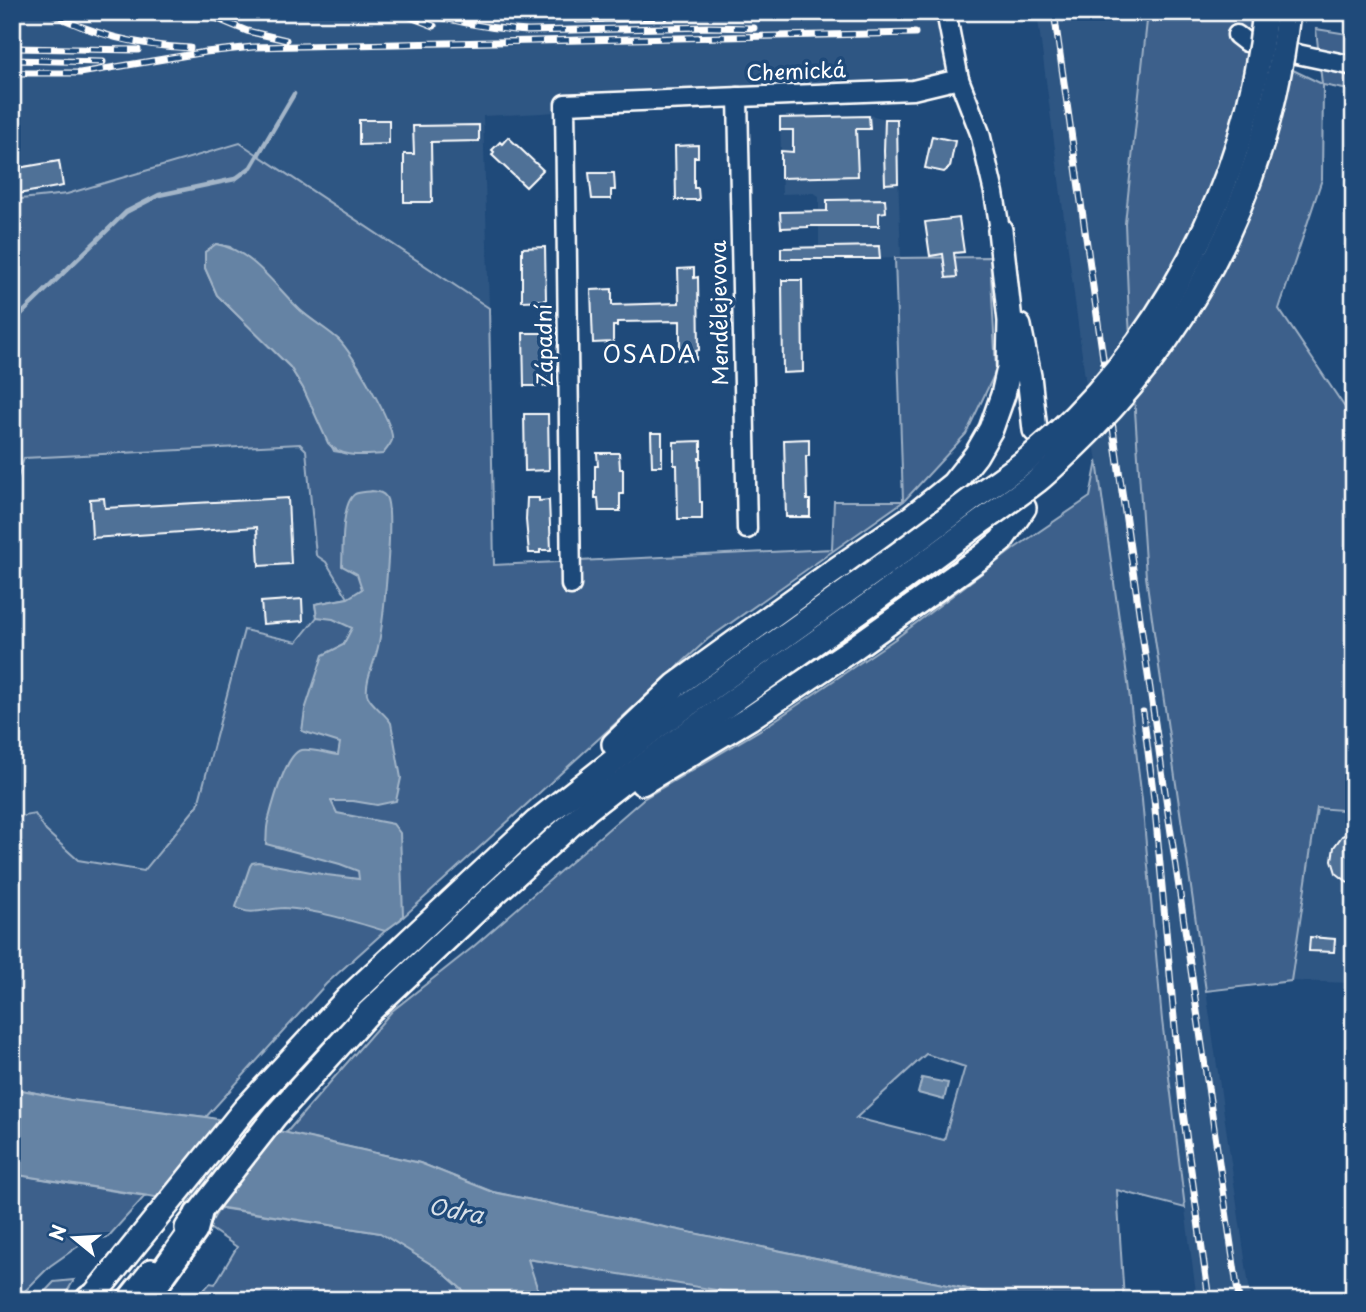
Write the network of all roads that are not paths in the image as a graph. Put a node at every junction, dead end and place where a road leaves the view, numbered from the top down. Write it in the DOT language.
graph roads {
  1 [pos="946,12"];
  2 [pos="1265,12"];
  3 [pos="1288,12"];
  4 [pos="1297,54"];
  5 [pos="1354,66"];
  6 [pos="959,79"];
  7 [pos="738,97"];
  8 [pos="565,104"];
  9 [pos="1000,230"];
  10 [pos="1035,430"];
  11 [pos="1024,508"];
  12 [pos="747,528"];
  13 [pos="571,585"];
  14 [pos="864,593"];
  15 [pos="550,809"];
  16 [pos="589,809"];
  17 [pos="198,1215"];
  18 [pos="90,1300"];
  19 [pos="129,1300"];
  20 [pos="144,1300"];
  1 -- 6 [label="street"];
  2 -- 14 [label="main road, bridge"];
  3 -- 14 [label="main road, bridge"];
  4 -- 5 [label="street"];
  6 -- 7 [label="street, Chemická"];
  6 -- 9 [label="street"];
  7 -- 8 [label="street, Chemická"];
  7 -- 12 [label="street, Mendělejevova"];
  8 -- 13 [label="street, Západní"];
  9 -- 10 [label="main road"];
  9 -- 15 [label="main road"];
  11 -- 16 [label="main road"];
  14 -- 15 [label="main road"];
  14 -- 16 [label="main road"];
  15 -- 18 [label="main road"];
  16 -- 17 [label="main road"];
  17 -- 19 [label="main road"];
  17 -- 20 [label="highway"];
}
